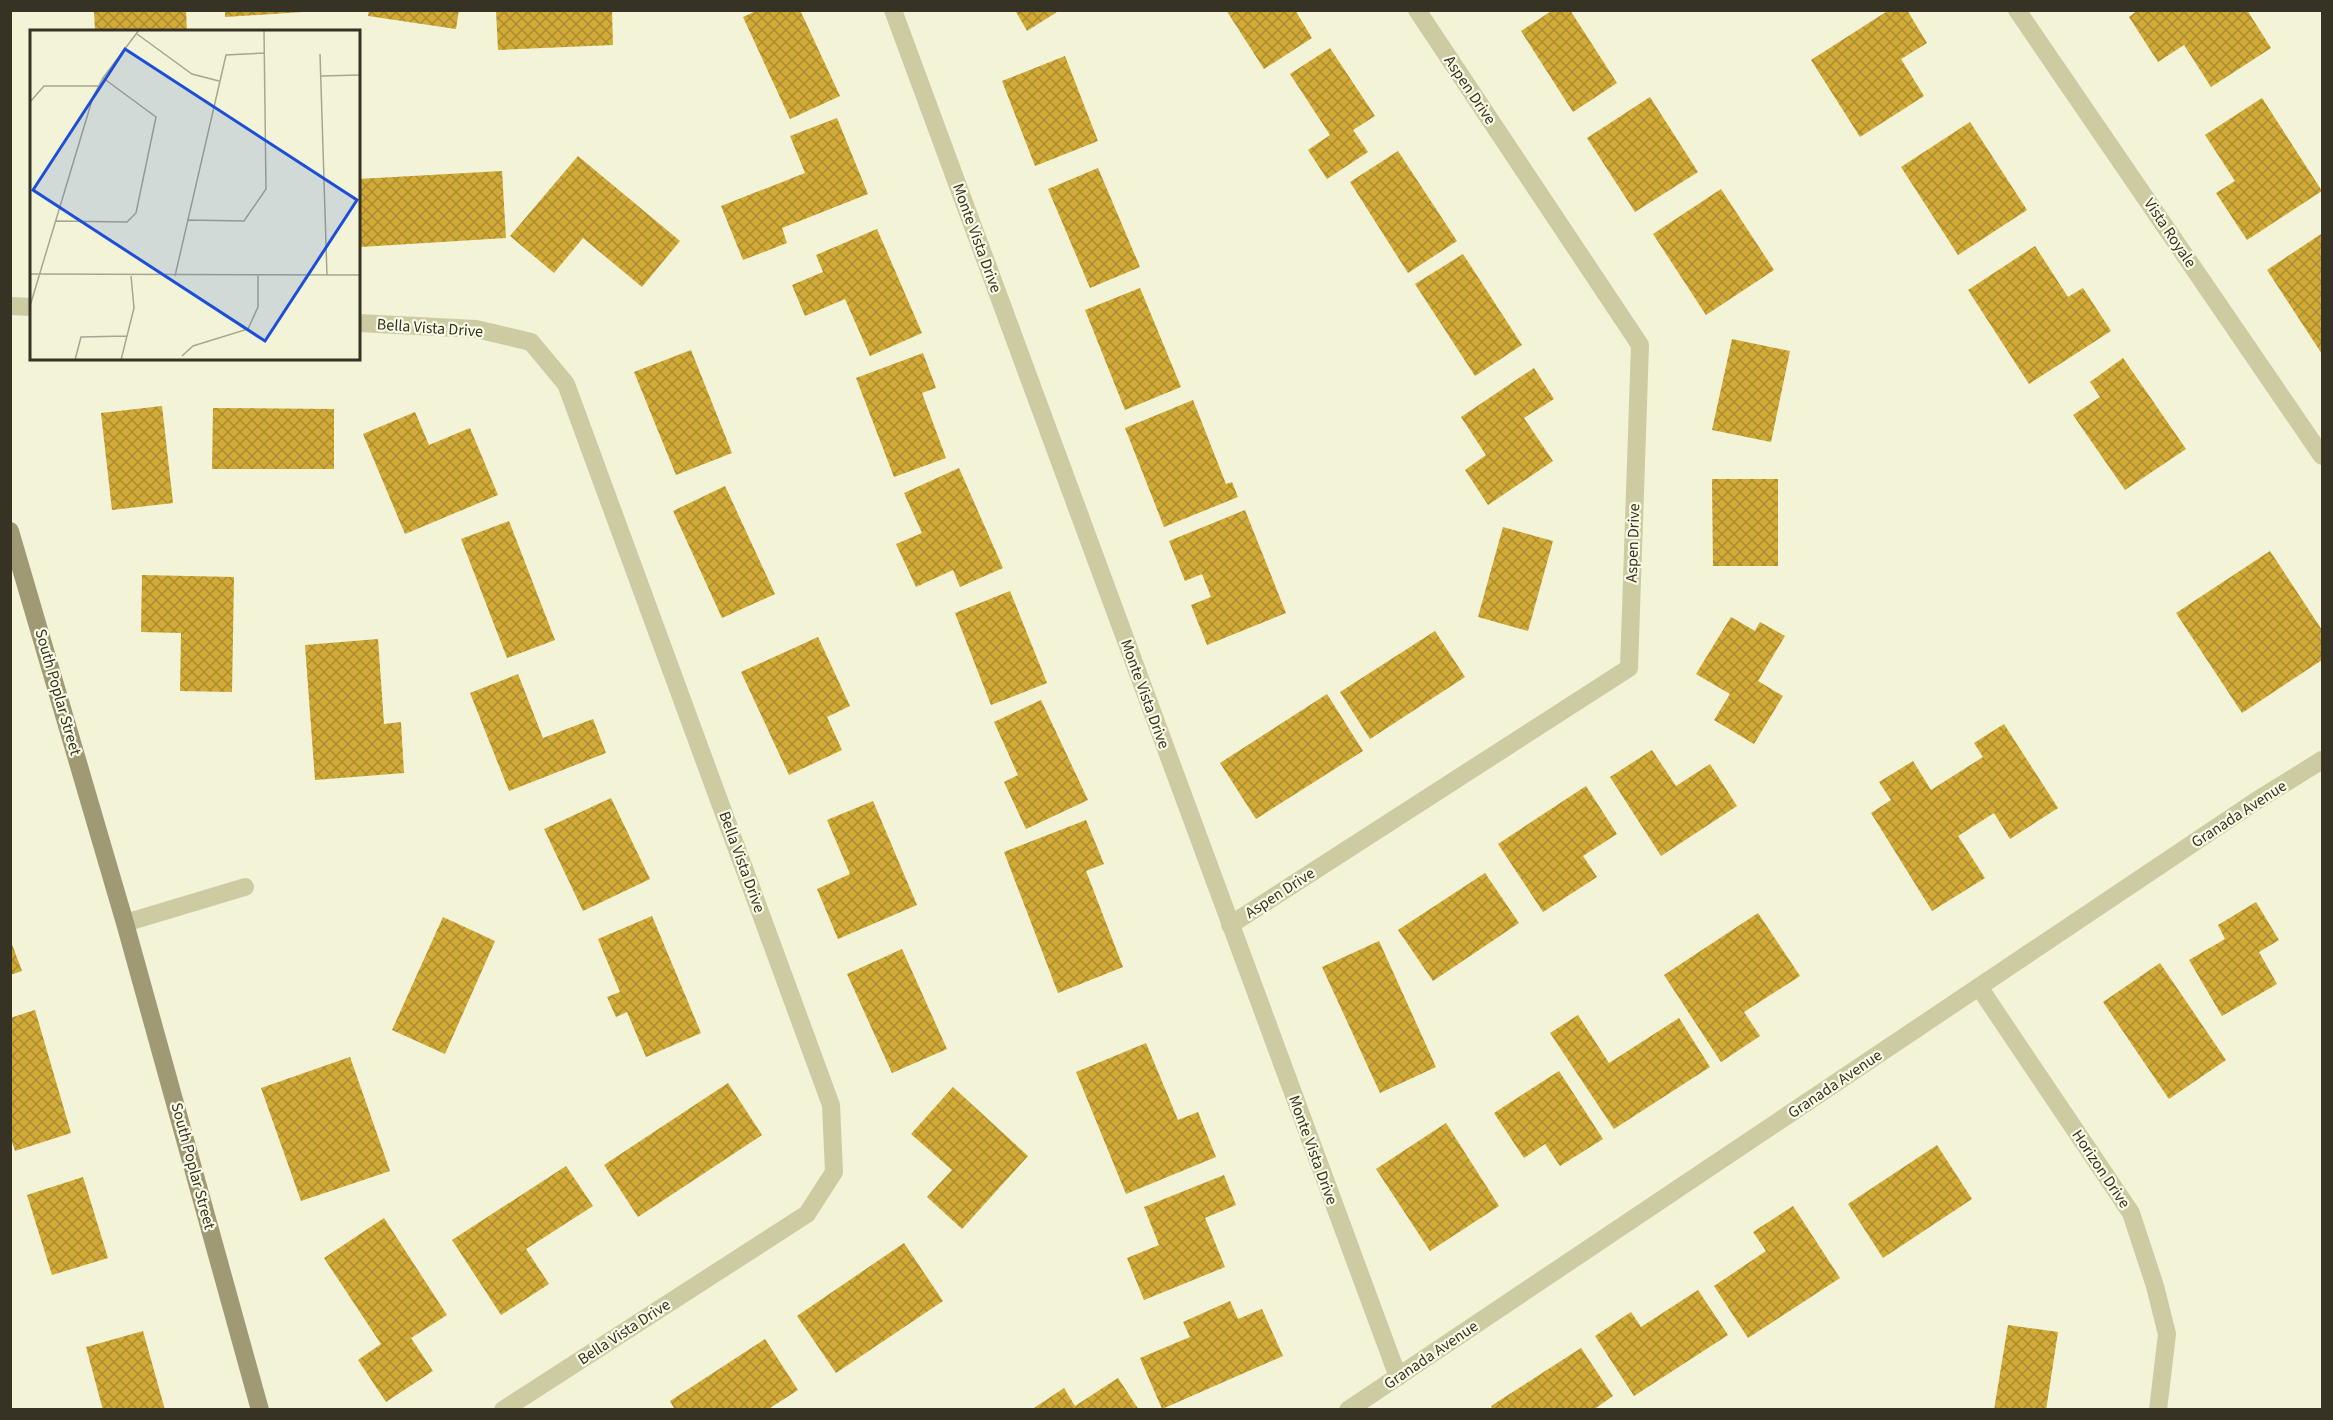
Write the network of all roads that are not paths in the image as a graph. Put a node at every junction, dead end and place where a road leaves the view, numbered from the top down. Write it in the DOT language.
graph roads {
  1 [pos="893,10"];
  2 [pos="1417,10"];
  3 [pos="2017,10"];
  4 [pos="10,306"];
  5 [pos="30,307"];
  6 [pos="360,323"];
  7 [pos="2322,456"];
  8 [pos="10,531"];
  9 [pos="2322,760"];
  10 [pos="245,887"];
  11 [pos="125,923"];
  12 [pos="1230,925"];
  13 [pos="1979,987"];
  14 [pos="1398,1377"];
  15 [pos="260,1410"];
  16 [pos="502,1410"];
  17 [pos="1348,1410"];
  18 [pos="2158,1410"];
  1 -- 12 [label="street, Monte Vista Drive"];
  2 -- 12 [label="street, Aspen Drive"];
  3 -- 7 [label="street, Vista Royale"];
  4 -- 5 [label="street"];
  6 -- 16 [label="street, Bella Vista Drive"];
  8 -- 11 [label="main road, South Poplar Street"];
  9 -- 13 [label="street, Granada Avenue"];
  10 -- 11 [label="street"];
  11 -- 15 [label="main road, South Poplar Street"];
  12 -- 14 [label="street, Monte Vista Drive"];
  13 -- 14 [label="street, Granada Avenue"];
  13 -- 18 [label="street, Horizon Drive"];
  14 -- 17 [label="street, Granada Avenue"];
}
